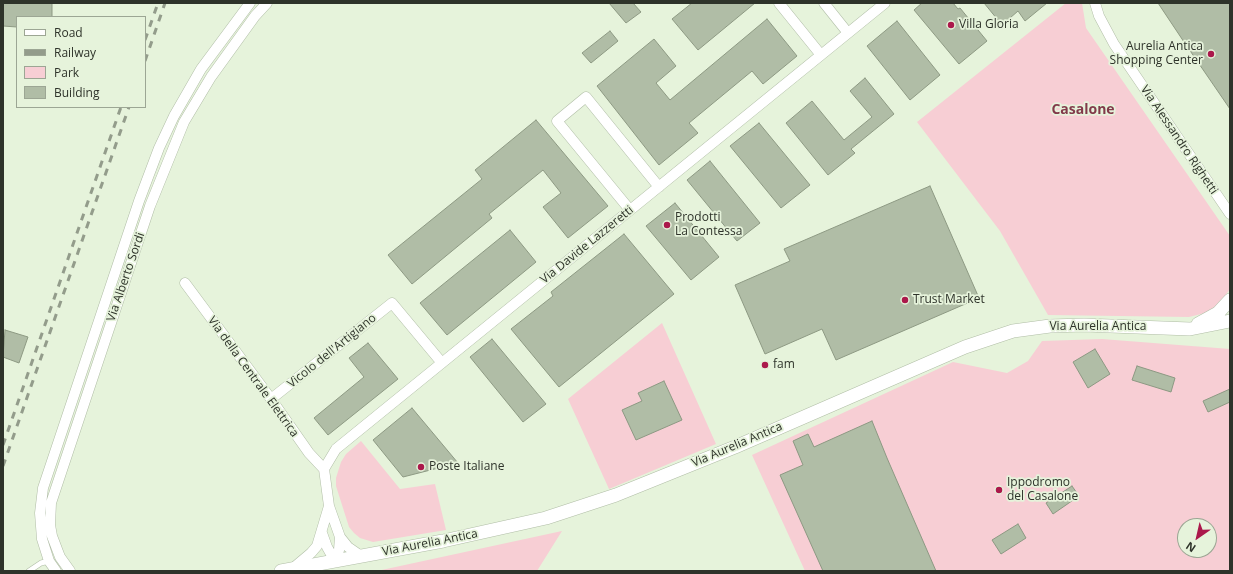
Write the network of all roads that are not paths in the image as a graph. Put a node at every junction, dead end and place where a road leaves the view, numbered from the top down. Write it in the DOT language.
graph roads {
  1 [pos="250,3"];
  2 [pos="267,3"];
  3 [pos="779,3"];
  4 [pos="824,3"];
  5 [pos="885,3"];
  6 [pos="1095,3"];
  7 [pos="848,33"];
  8 [pos="821,55"];
  9 [pos="659,187"];
  10 [pos="630,210"];
  11 [pos="1230,214"];
  12 [pos="185,283"];
  13 [pos="1230,300"];
  14 [pos="1230,321"];
  15 [pos="1190,329"];
  16 [pos="442,363"];
  17 [pos="271,399"];
  18 [pos="324,469"];
  19 [pos="329,506"];
  20 [pos="322,533"];
  21 [pos="340,537"];
  22 [pos="362,556"];
  23 [pos="49,561"];
  24 [pos="335,561"];
  25 [pos="286,570"];
  26 [pos="29,571"];
  27 [pos="56,571"];
  28 [pos="70,571"];
  1 -- 23 [label="street, Via Alberto Sordi"];
  2 -- 28 [label="street, Via Alberto Sordi"];
  3 -- 8 [label="street"];
  4 -- 7 [label="street"];
  5 -- 7 [label="street, Via Davide Lazzeretti"];
  6 -- 11 [label="street, Via Alessandro Righetti"];
  7 -- 8 [label="street, Via Davide Lazzeretti"];
  8 -- 9 [label="street, Via Davide Lazzeretti"];
  9 -- 10 [label="street, Via Davide Lazzeretti"];
  9 -- 10 [label="street"];
  10 -- 16 [label="street, Via Davide Lazzeretti"];
  12 -- 17 [label="street, Via della Centrale Elettrica"];
  13 -- 15 [label="street"];
  14 -- 15 [label="street, Via Aurelia Antica"];
  15 -- 22 [label="street, Via Aurelia Antica"];
  16 -- 17 [label="street, Vicolo dell'Artigiano"];
  16 -- 18 [label="street, Via Davide Lazzeretti"];
  17 -- 18 [label="street, Via della Centrale Elettrica"];
  18 -- 19 [label="street"];
  19 -- 20 [label="street"];
  19 -- 21 [label="street"];
  20 -- 24 [label="street"];
  20 -- 25 [label="street"];
  21 -- 22 [label="street"];
  21 -- 24 [label="street"];
  22 -- 24 [label="street, Via Aurelia Antica"];
  23 -- 26 [label="lane"];
  23 -- 27 [label="street, Via Alberto Sordi"];
  24 -- 25 [label="street, Via Aurelia Antica"];
}
